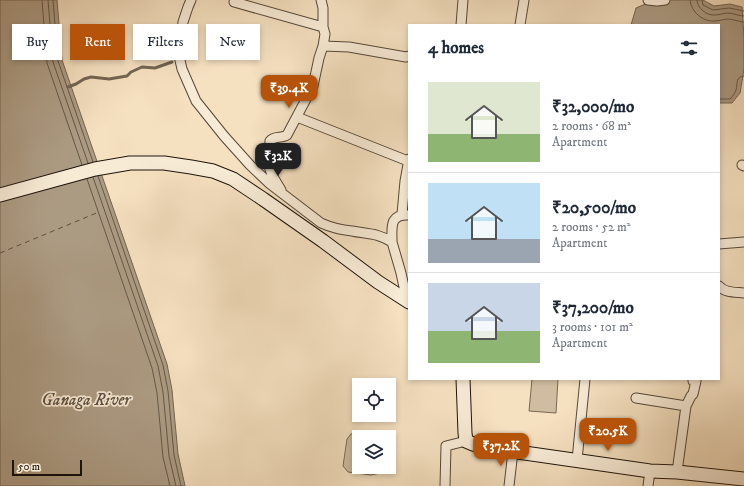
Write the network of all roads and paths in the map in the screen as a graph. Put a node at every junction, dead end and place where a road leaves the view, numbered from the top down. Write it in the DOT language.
graph roads {
  1 [pos="190,0"];
  2 [pos="321,0"];
  3 [pos="464,0"];
  4 [pos="524,0"];
  5 [pos="648,0"];
  6 [pos="665,0"];
  7 [pos="234,2"];
  8 [pos="461,24"];
  9 [pos="520,24"];
  10 [pos="323,27"];
  11 [pos="323,46"];
  12 [pos="408,56"];
  13 [pos="297,116"];
  14 [pos="408,160"];
  15 [pos="408,165"];
  16 [pos="0,195"];
  17 [pos="284,195"];
  18 [pos="405,215"];
  19 [pos="392,242"];
  20 [pos="744,242"];
  21 [pos="720,244"];
  22 [pos="720,287"];
  23 [pos="744,293"];
  24 [pos="408,302"];
  25 [pos="463,380"];
  26 [pos="585,380"];
  27 [pos="693,380"];
  28 [pos="636,398"];
  29 [pos="686,406"];
  30 [pos="466,441"];
  31 [pos="513,451"];
  32 [pos="577,460"];
  33 [pos="650,471"];
  34 [pos="677,472"];
  35 [pos="744,479"];
  36 [pos="445,486"];
  37 [pos="509,486"];
  38 [pos="648,486"];
  1 -- 17 [label="street"];
  2 -- 10 [label="street"];
  3 -- 8 [label="street"];
  4 -- 9 [label="street"];
  5 -- 6 [label="street"];
  7 -- 10 [label="street"];
  10 -- 11 [label="street"];
  11 -- 12 [label="street"];
  11 -- 13 [label="street"];
  13 -- 14 [label="street"];
  13 -- 17 [label="street"];
  15 -- 18 [label="street"];
  16 -- 24 [label="main road"];
  17 -- 19 [label="street"];
  18 -- 19 [label="street"];
  19 -- 24 [label="street"];
  20 -- 21 [label="street"];
  22 -- 23 [label="street"];
  25 -- 30 [label="main road"];
  26 -- 32 [label="street"];
  27 -- 29 [label="street"];
  28 -- 29 [label="street"];
  29 -- 34 [label="street"];
  30 -- 31 [label="main road"];
  30 -- 36 [label="street"];
  31 -- 32 [label="main road"];
  31 -- 37 [label="street"];
  32 -- 33 [label="main road"];
  33 -- 34 [label="main road"];
  33 -- 38 [label="street"];
  34 -- 35 [label="main road"];
}
